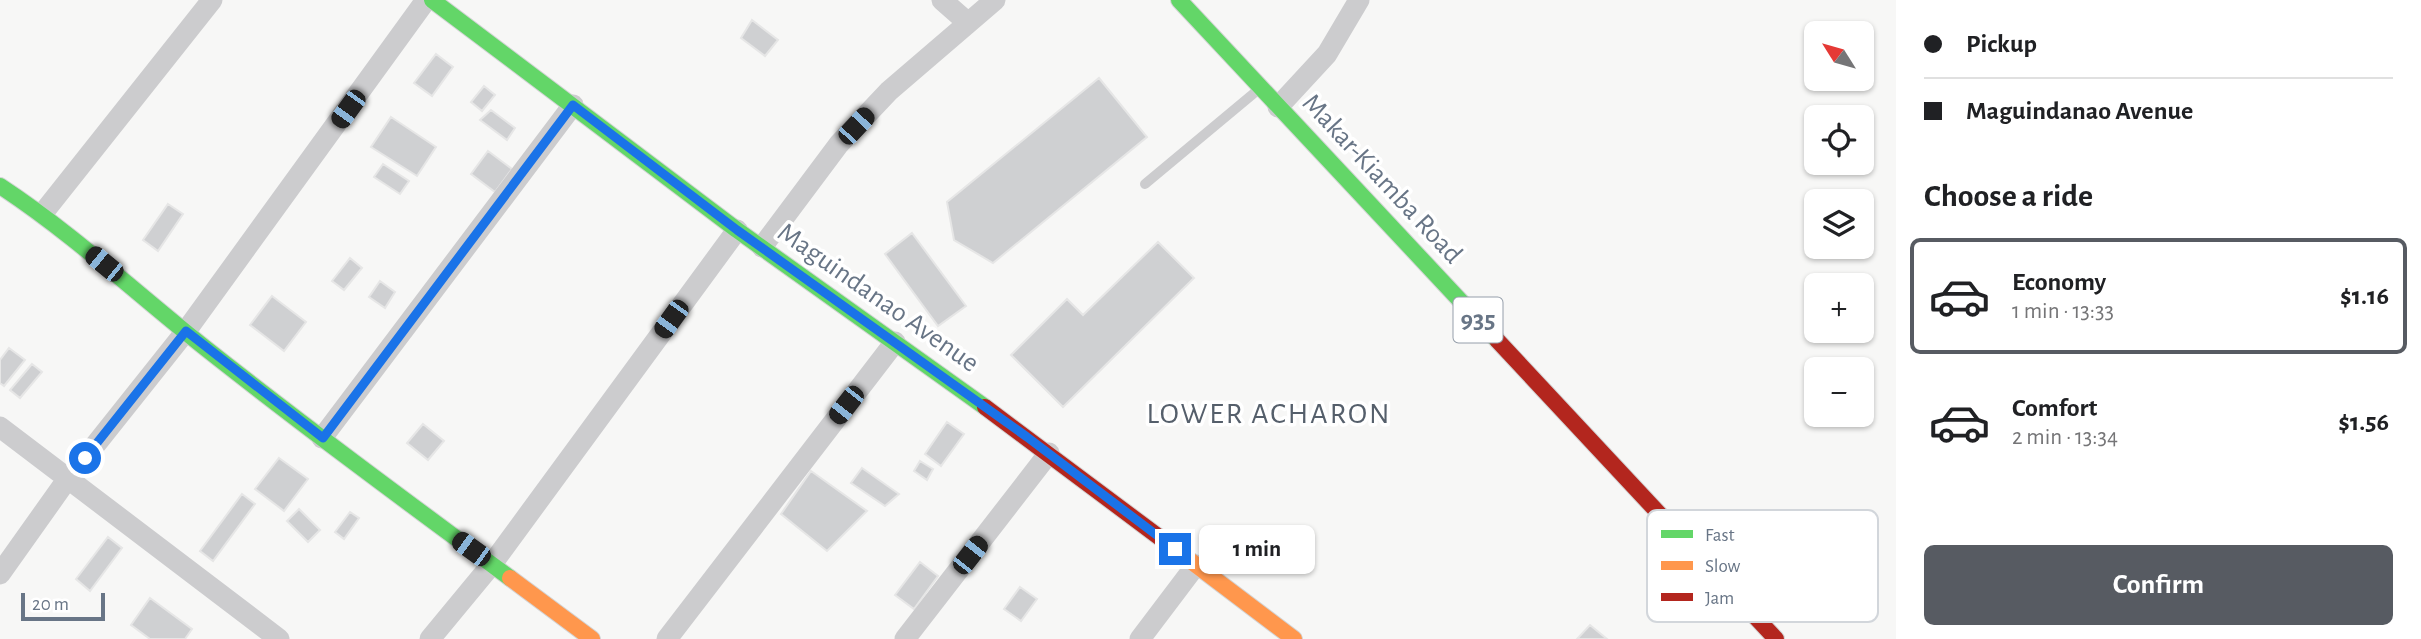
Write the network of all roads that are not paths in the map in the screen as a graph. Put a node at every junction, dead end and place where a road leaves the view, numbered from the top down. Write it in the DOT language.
graph roads {
  1 [pos="212,0"];
  2 [pos="426,0"];
  3 [pos="432,0"];
  4 [pos="942,0"];
  5 [pos="995,0"];
  6 [pos="1179,0"];
  7 [pos="1359,0"];
  8 [pos="967,22"];
  9 [pos="1261,88"];
  10 [pos="573,105"];
  11 [pos="1279,107"];
  12 [pos="1144,184"];
  13 [pos="0,186"];
  14 [pos="43,213"];
  15 [pos="737,230"];
  16 [pos="762,247"];
  17 [pos="186,331"];
  18 [pos="895,342"];
  19 [pos="0,427"];
  20 [pos="323,438"];
  21 [pos="1049,453"];
  22 [pos="69,479"];
  23 [pos="1655,510"];
  24 [pos="492,564"];
  25 [pos="1196,565"];
  26 [pos="0,574"];
  27 [pos="1760,622"];
  28 [pos="279,639"];
  29 [pos="430,639"];
  30 [pos="592,639"];
  31 [pos="667,639"];
  32 [pos="905,639"];
  33 [pos="1140,639"];
  34 [pos="1294,639"];
  35 [pos="1776,639"];
  1 -- 14 [label="street"];
  2 -- 17 [label="street"];
  3 -- 10 [label="street, Maguindanao Avenue"];
  4 -- 8 [label="street"];
  5 -- 8 [label="street"];
  6 -- 9 [label="street, Makar-Kiamba Road / 935"];
  7 -- 11 [label="street"];
  8 -- 16 [label="street"];
  9 -- 11 [label="street, Makar-Kiamba Road / 935"];
  9 -- 12 [label="lane"];
  10 -- 15 [label="street, Maguindanao Avenue"];
  10 -- 20 [label="street"];
  11 -- 23 [label="street, Makar-Kiamba Road / 935"];
  13 -- 14 [label="street"];
  14 -- 17 [label="street"];
  15 -- 16 [label="street, Maguindanao Avenue"];
  15 -- 24 [label="street"];
  16 -- 18 [label="street, Maguindanao Avenue"];
  17 -- 20 [label="street"];
  17 -- 22 [label="street"];
  18 -- 21 [label="street, Maguindanao Avenue"];
  18 -- 31 [label="street"];
  19 -- 22 [label="street"];
  20 -- 24 [label="street"];
  21 -- 25 [label="street, Maguindanao Avenue"];
  21 -- 32 [label="street"];
  22 -- 26 [label="street"];
  22 -- 28 [label="street"];
  24 -- 29 [label="street"];
  24 -- 30 [label="street"];
  25 -- 33 [label="street"];
  25 -- 34 [label="street, Maguindanao Avenue"];
  27 -- 35 [label="street, Makar-Kiamba Road / 935"];
}
